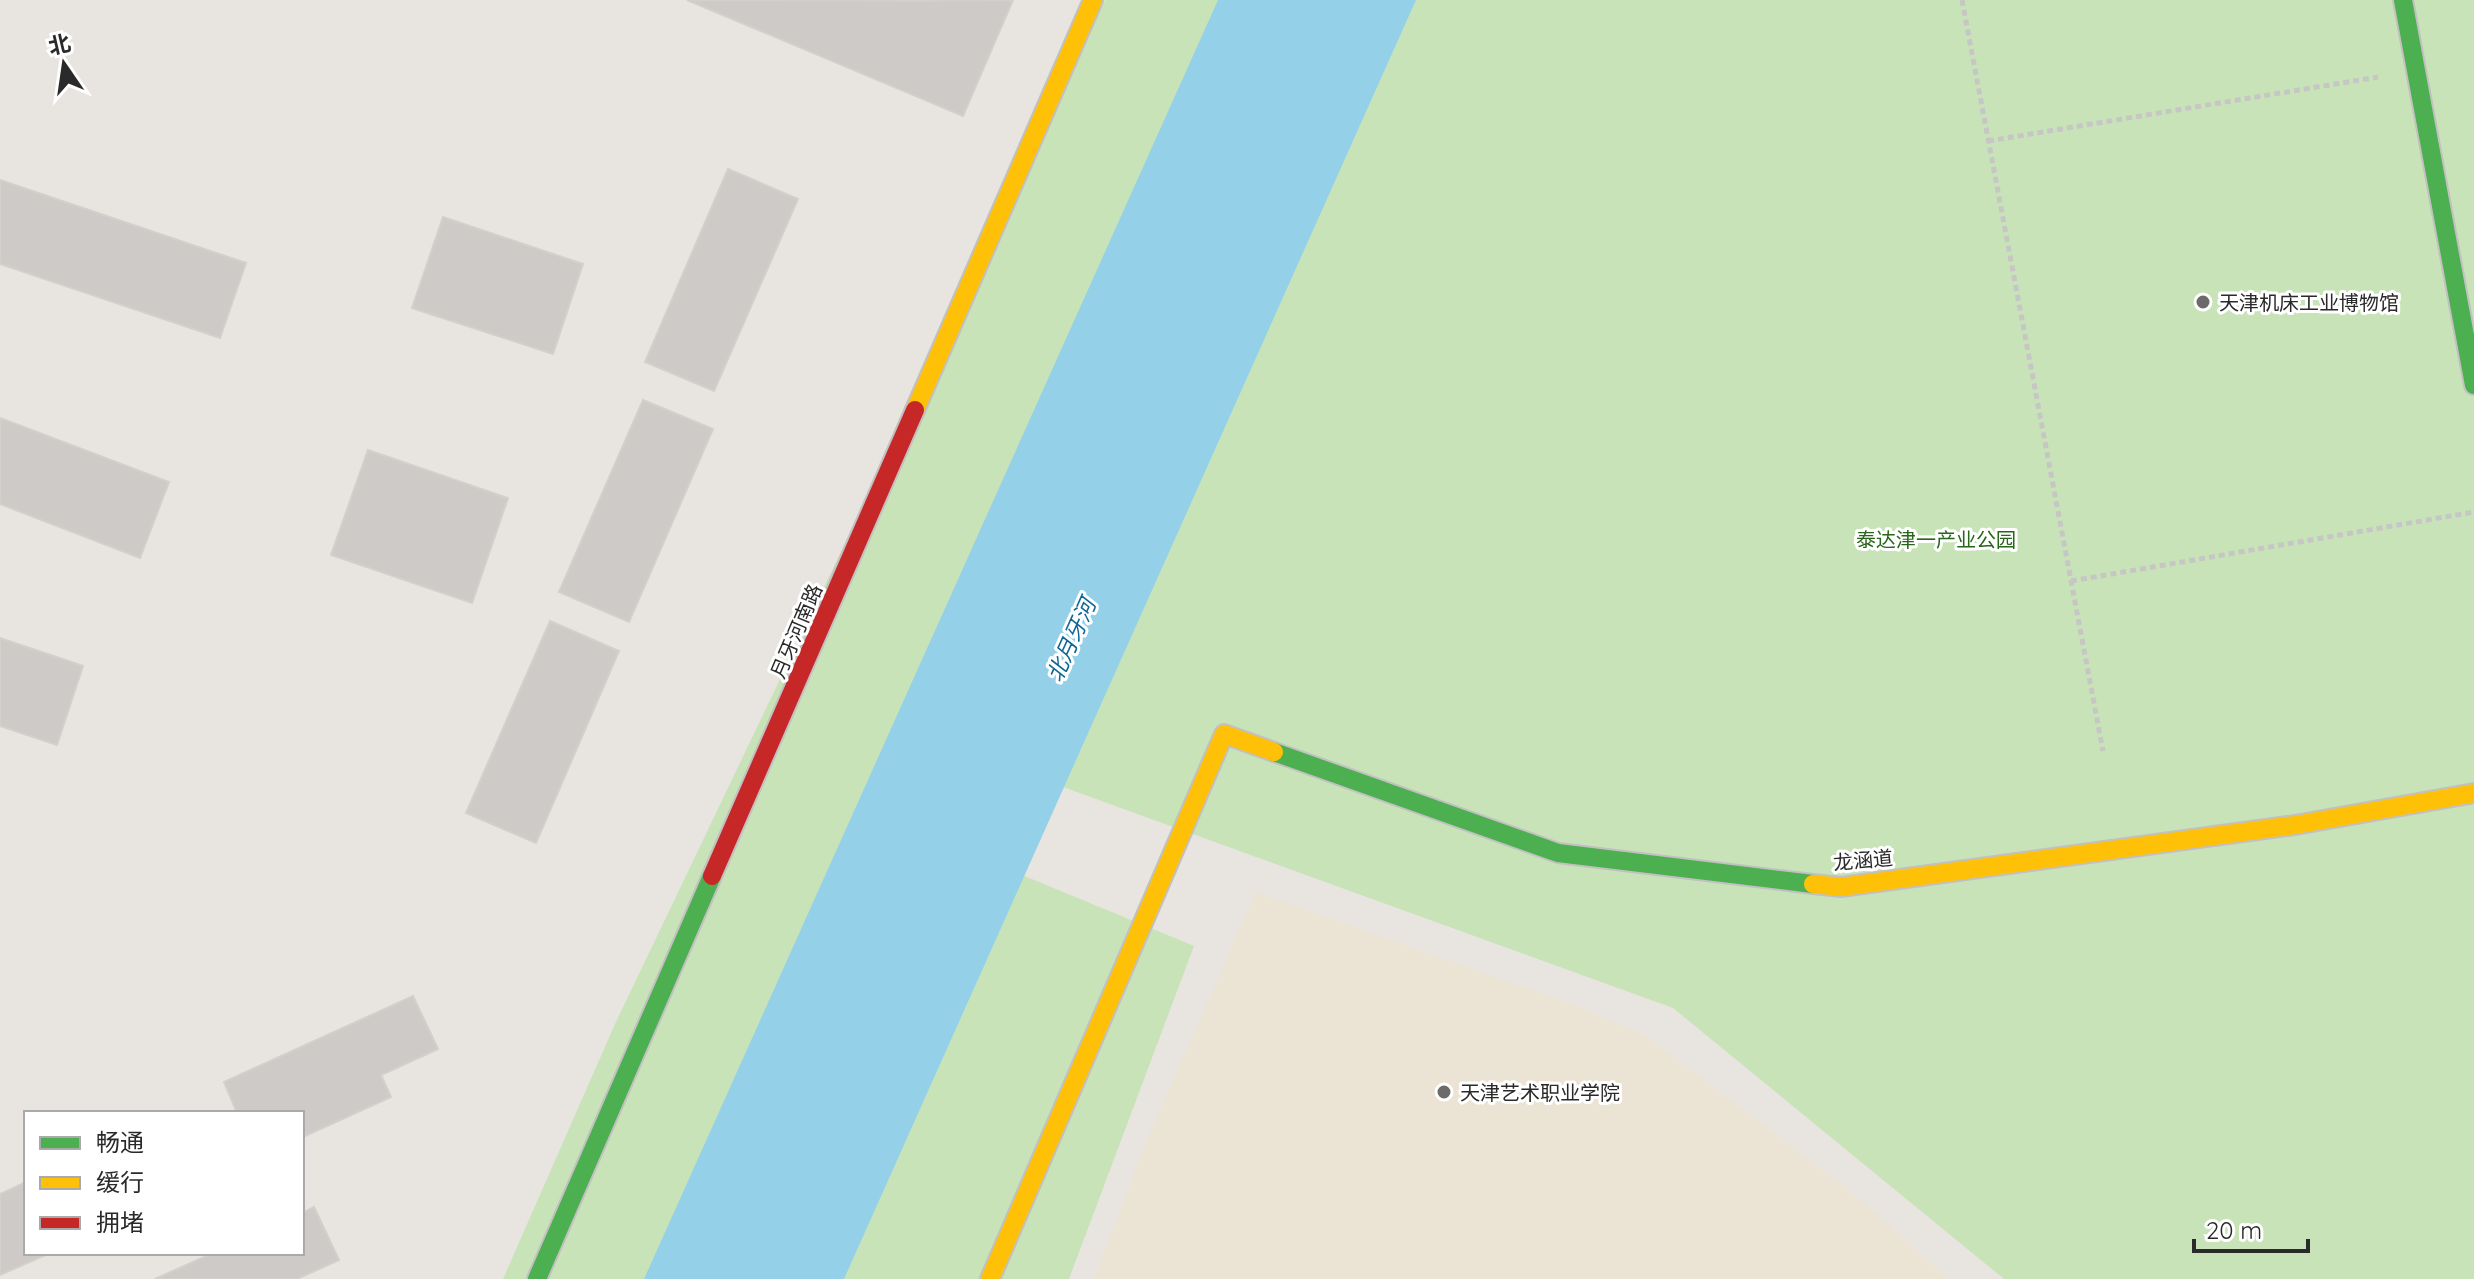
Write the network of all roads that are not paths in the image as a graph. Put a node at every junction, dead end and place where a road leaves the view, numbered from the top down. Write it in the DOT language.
graph roads {
  1 [pos="1093,0"];
  2 [pos="2403,0"];
  3 [pos="2474,385"];
  4 [pos="2474,793"];
  5 [pos="537,1279"];
  6 [pos="990,1279"];
  1 -- 5 [label="street, 月牙河南路"];
  2 -- 3 [label="street"];
  4 -- 6 [label="street, 龙涵道"];
}
